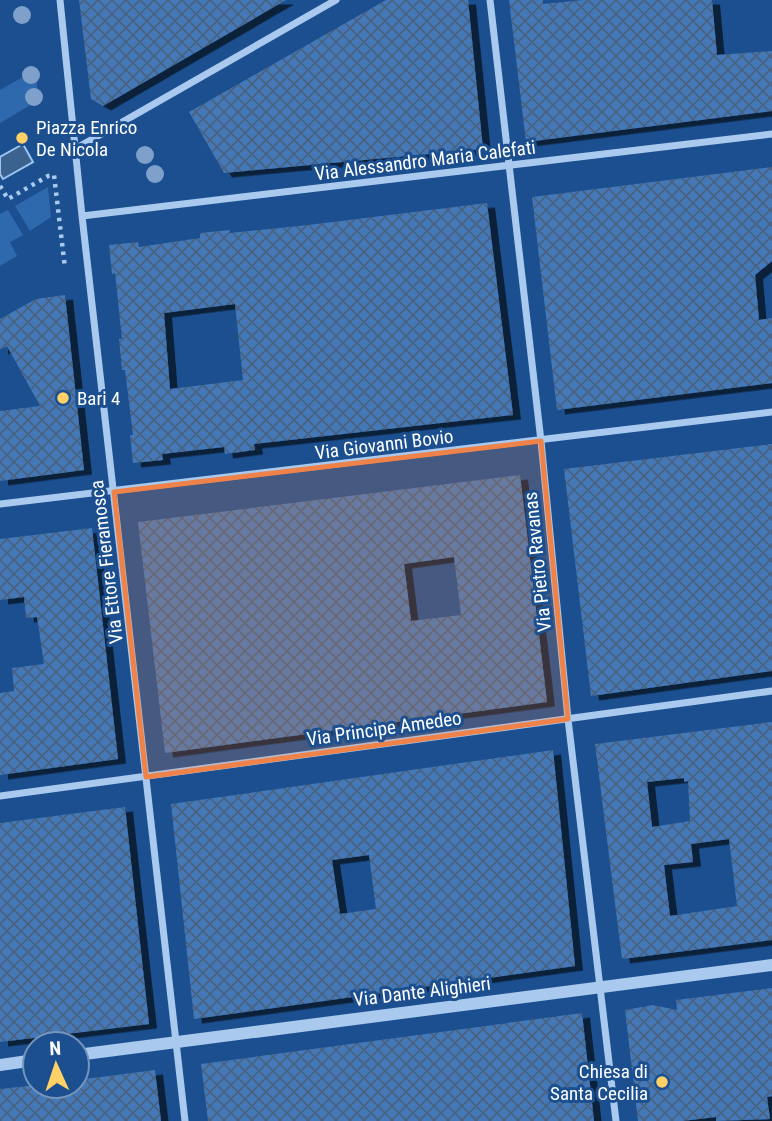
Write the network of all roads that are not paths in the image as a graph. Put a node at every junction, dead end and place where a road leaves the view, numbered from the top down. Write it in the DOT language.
graph roads {
  1 [pos="60,0"];
  2 [pos="336,0"];
  3 [pos="490,0"];
  4 [pos="772,134"];
  5 [pos="75,149"];
  6 [pos="510,166"];
  7 [pos="82,216"];
  8 [pos="772,412"];
  9 [pos="541,441"];
  10 [pos="114,492"];
  11 [pos="0,504"];
  12 [pos="772,691"];
  13 [pos="568,719"];
  14 [pos="146,777"];
  15 [pos="0,796"];
  16 [pos="772,965"];
  17 [pos="600,987"];
  18 [pos="177,1042"];
  19 [pos="91,1053"];
  20 [pos="21,1062"];
  21 [pos="0,1065"];
  22 [pos="186,1121"];
  23 [pos="616,1121"];
  1 -- 5 [label="street, Via Ettore Fieramosca"];
  2 -- 5 [label="street"];
  3 -- 6 [label="street, Via Pietro Ravanas"];
  4 -- 6 [label="street, Via Alessandro Maria Calefati"];
  5 -- 7 [label="street, Via Ettore Fieramosca"];
  6 -- 7 [label="street, Via Alessandro Maria Calefati"];
  6 -- 9 [label="street, Via Pietro Ravanas"];
  7 -- 10 [label="street, Via Ettore Fieramosca"];
  8 -- 9 [label="street, Via Giovanni Bovio"];
  9 -- 10 [label="street, Via Giovanni Bovio"];
  9 -- 13 [label="street, Via Pietro Ravanas"];
  10 -- 11 [label="street, Via Giovanni Bovio"];
  10 -- 14 [label="street, Via Ettore Fieramosca"];
  12 -- 13 [label="street, Via Principe Amedeo"];
  13 -- 14 [label="street, Via Principe Amedeo"];
  13 -- 17 [label="street, Via Pietro Ravanas"];
  14 -- 15 [label="street, Via Principe Amedeo"];
  14 -- 18 [label="street, Via Ettore Fieramosca"];
  16 -- 17 [label="street, Via Dante Alighieri"];
  17 -- 18 [label="street, Via Dante Alighieri"];
  17 -- 23 [label="street, Via Pietro Ravanas"];
  18 -- 19 [label="street, Via Dante Alighieri"];
  18 -- 22 [label="street, Via Ettore Fieramosca"];
  20 -- 21 [label="street"];
}
